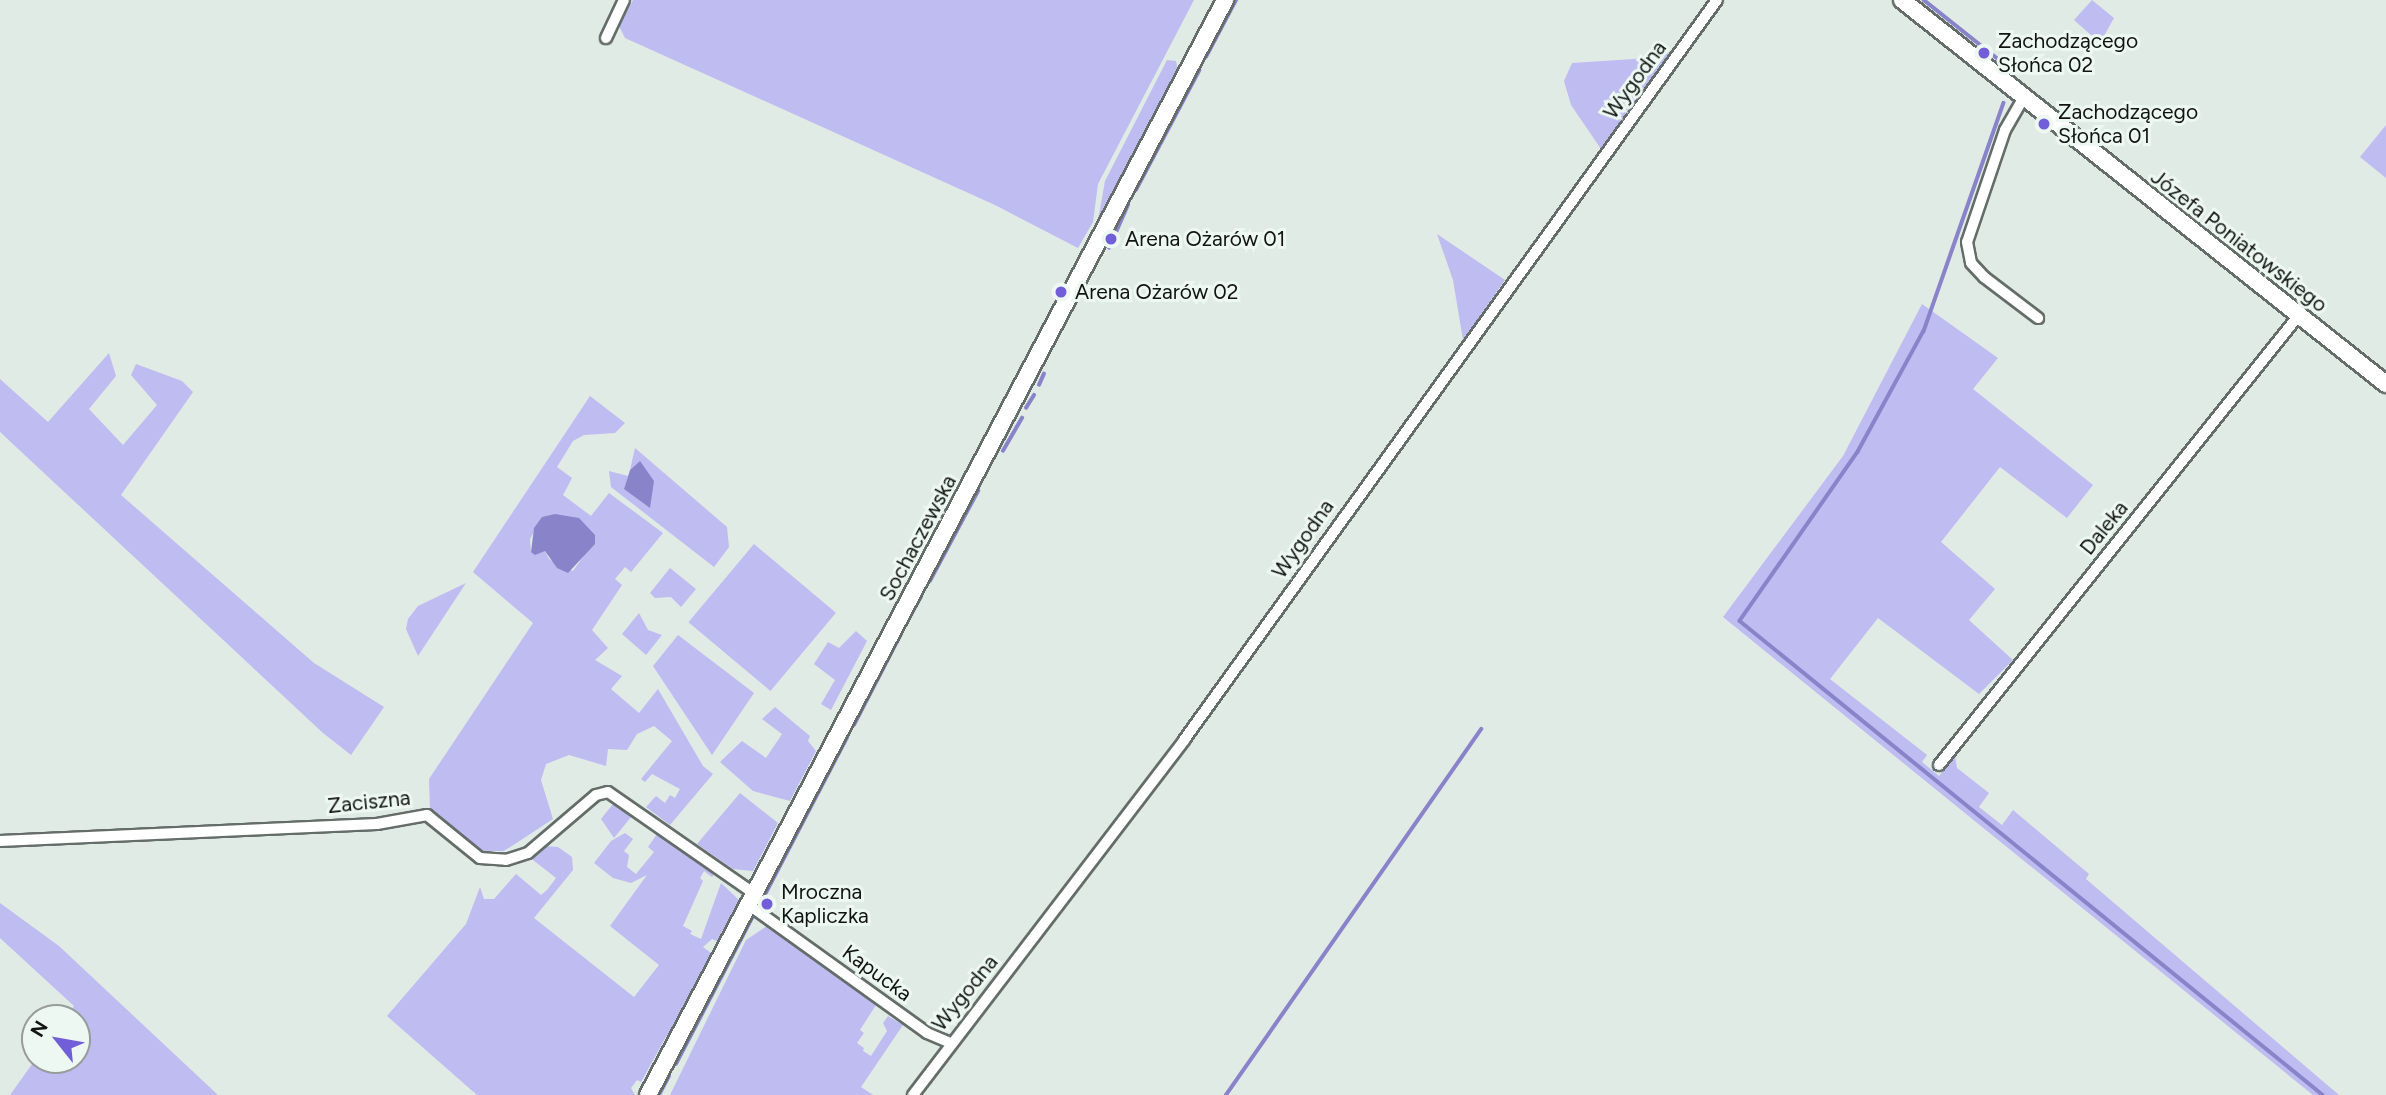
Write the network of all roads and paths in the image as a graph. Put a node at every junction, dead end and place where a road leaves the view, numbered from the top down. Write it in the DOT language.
graph roads {
  1 [pos="624,0"];
  2 [pos="1225,0"];
  3 [pos="1717,0"];
  4 [pos="1902,0"];
  5 [pos="606,38"];
  6 [pos="2024,97"];
  7 [pos="2299,316"];
  8 [pos="2038,318"];
  9 [pos="2386,384"];
  10 [pos="1939,765"];
  11 [pos="0,841"];
  12 [pos="752,899"];
  13 [pos="950,1043"];
  14 [pos="648,1095"];
  15 [pos="913,1095"];
  1 -- 5 [label="street"];
  2 -- 12 [label="street, Sochaczewska"];
  3 -- 13 [label="street, Wygodna"];
  4 -- 6 [label="street, Józefa Poniatowskiego"];
  6 -- 7 [label="street, Józefa Poniatowskiego"];
  6 -- 8 [label="street"];
  7 -- 9 [label="street, Józefa Poniatowskiego"];
  7 -- 10 [label="street, Daleka"];
  11 -- 12 [label="street, Zaciszna"];
  12 -- 13 [label="street, Kapucka"];
  12 -- 14 [label="street, Sochaczewska"];
  13 -- 15 [label="street, Wygodna"];
}
